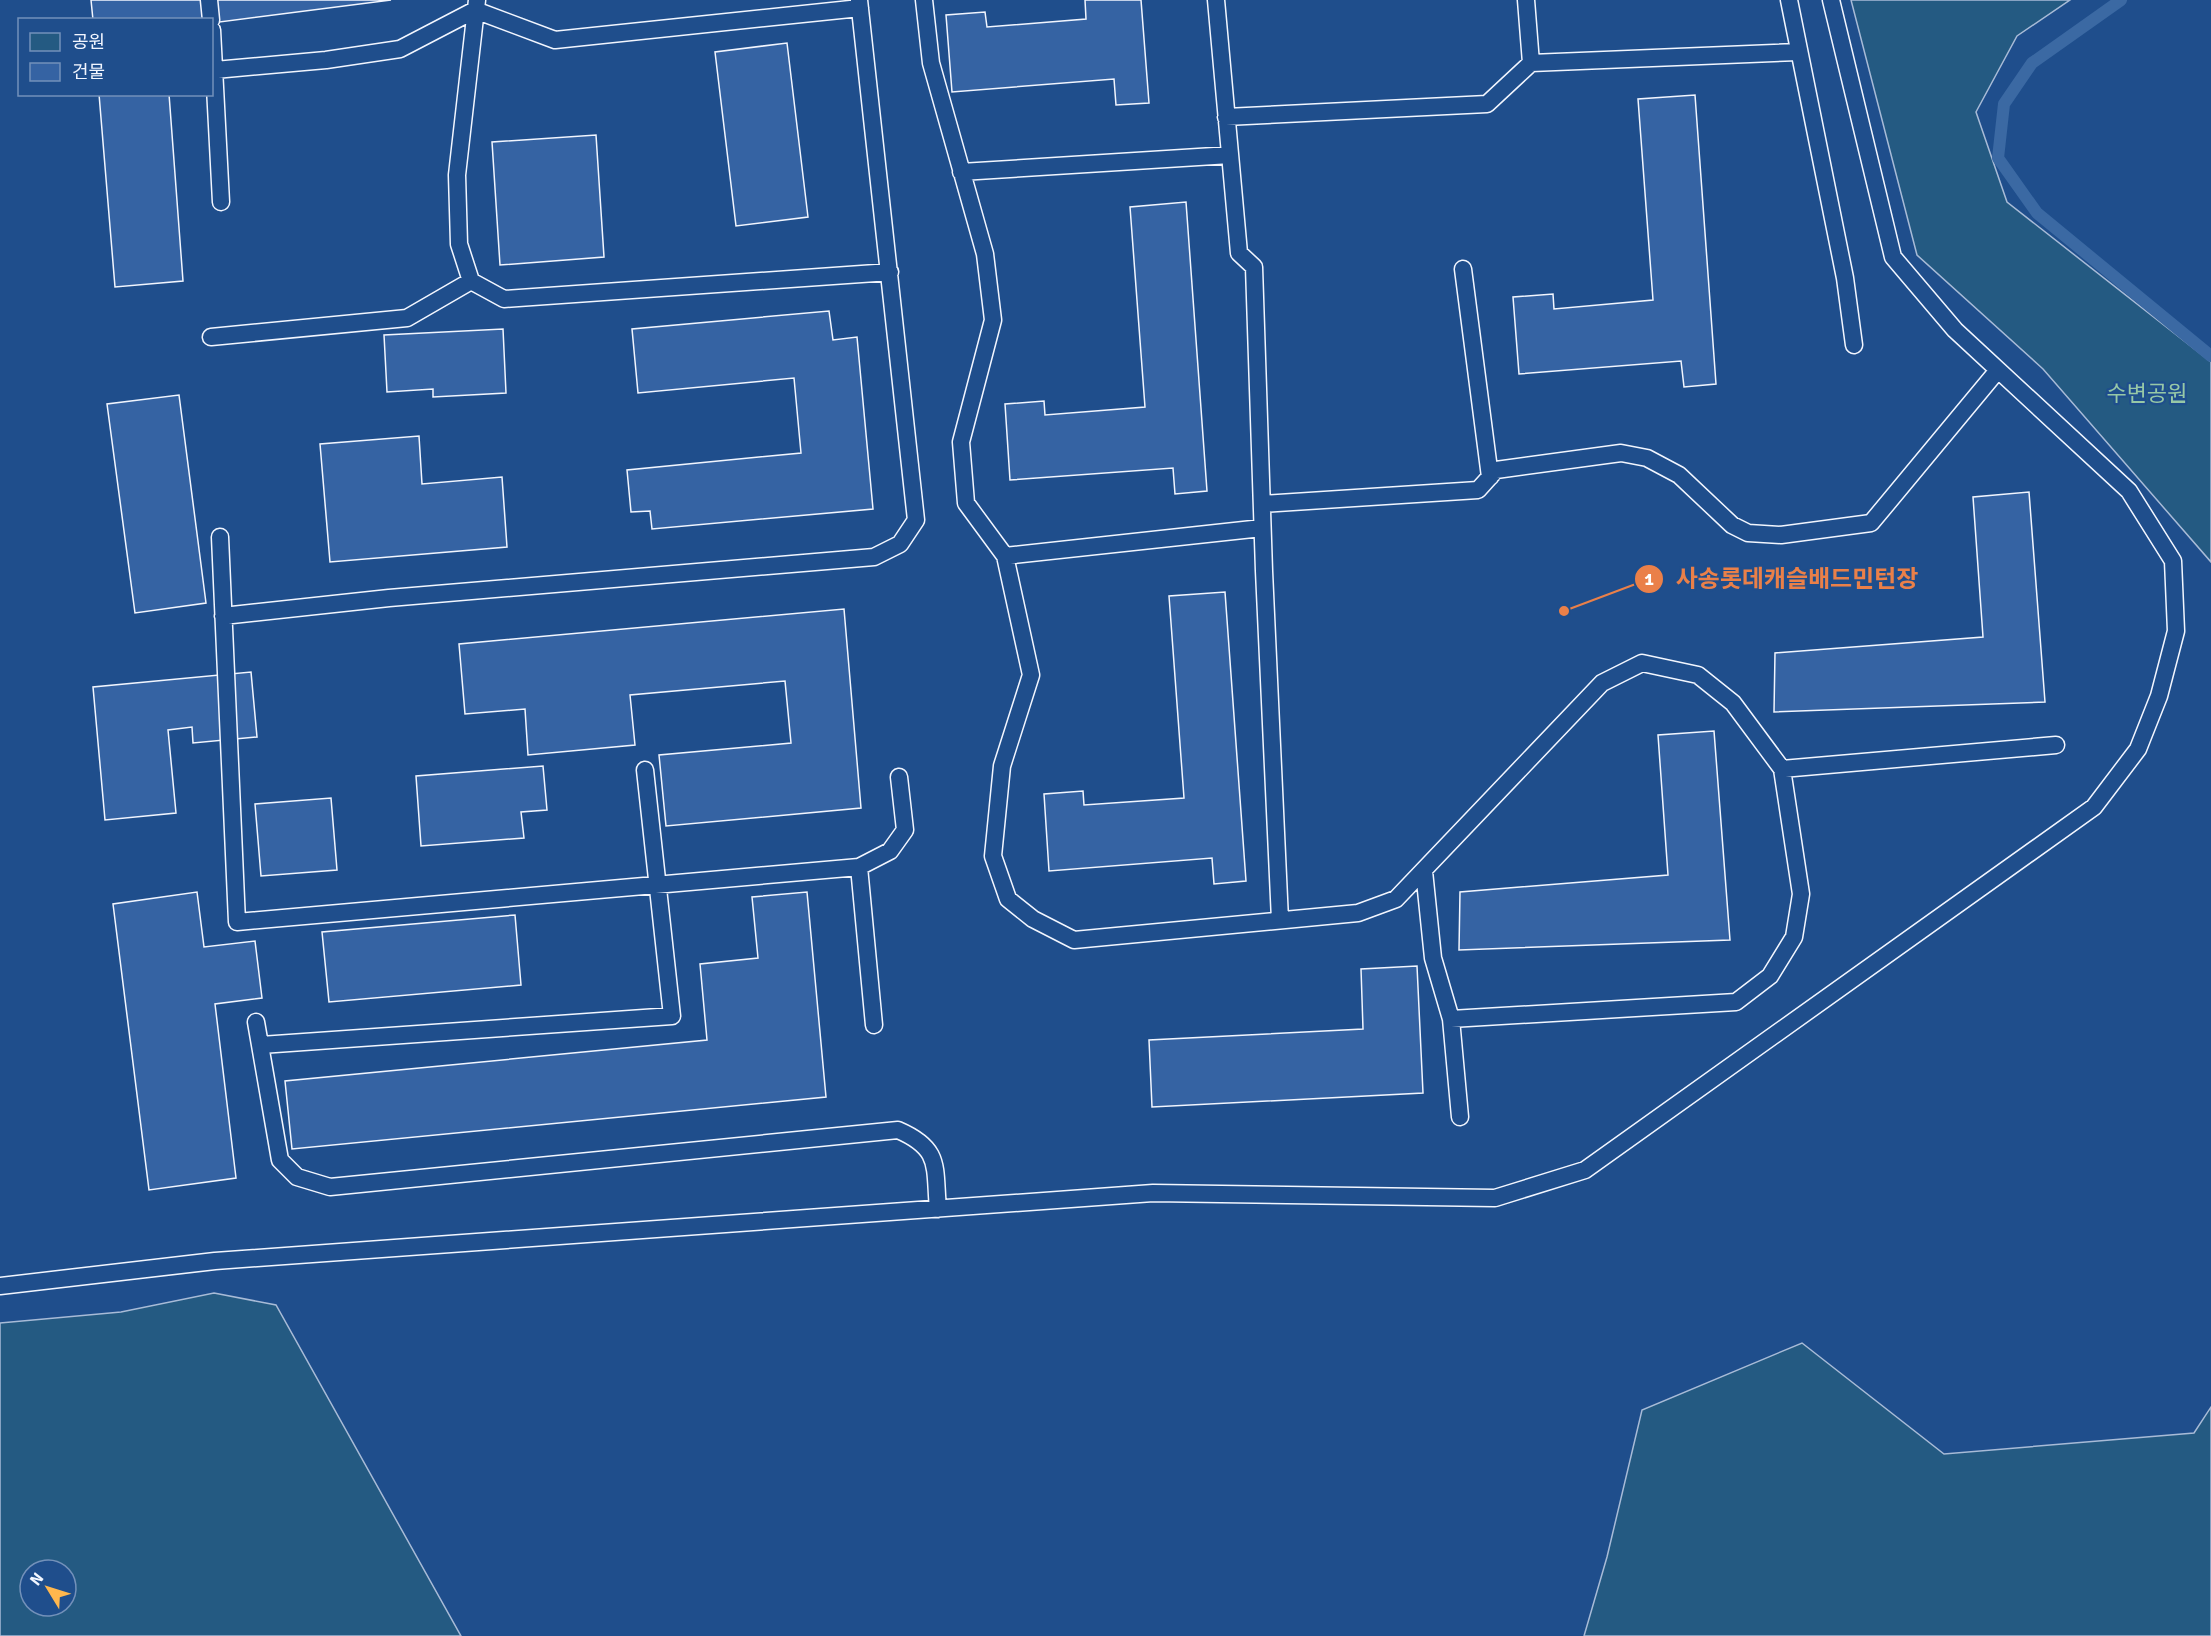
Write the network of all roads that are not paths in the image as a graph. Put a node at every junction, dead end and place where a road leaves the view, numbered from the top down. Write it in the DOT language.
graph roads {
  1 [pos="209,0"];
  2 [pos="924,0"];
  3 [pos="1216,0"];
  4 [pos="1526,0"];
  5 [pos="1789,0"];
  6 [pos="1831,0"];
  7 [pos="860,4"];
  8 [pos="476,5"];
  9 [pos="211,18"];
  10 [pos="213,43"];
  11 [pos="1798,52"];
  12 [pos="1530,63"];
  13 [pos="215,70"];
  14 [pos="1226,117"];
  15 [pos="1230,155"];
  16 [pos="961,172"];
  17 [pos="221,202"];
  18 [pos="1463,269"];
  19 [pos="890,272"];
  20 [pos="471,281"];
  21 [pos="211,337"];
  22 [pos="1854,345"];
  23 [pos="1998,370"];
  24 [pos="1491,477"];
  25 [pos="1262,504"];
  26 [pos="1262,528"];
  27 [pos="220,537"];
  28 [pos="1005,556"];
  29 [pos="223,616"];
  30 [pos="2056,745"];
  31 [pos="645,770"];
  32 [pos="1782,770"];
  33 [pos="899,777"];
  34 [pos="859,867"];
  35 [pos="1424,871"];
  36 [pos="657,885"];
  37 [pos="1281,920"];
  38 [pos="1451,1019"];
  39 [pos="256,1022"];
  40 [pos="874,1025"];
  41 [pos="261,1046"];
  42 [pos="1460,1117"];
  43 [pos="938,1209"];
  44 [pos="0,1286"];
  1 -- 9 [label="lane"];
  2 -- 16 [label="lane"];
  3 -- 14 [label="lane"];
  4 -- 12 [label="lane"];
  5 -- 11 [label="lane"];
  6 -- 23 [label="lane"];
  7 -- 8 [label="lane"];
  7 -- 19 [label="lane"];
  8 -- 13 [label="lane"];
  8 -- 20 [label="lane"];
  10 -- 13 [label="lane"];
  11 -- 12 [label="lane"];
  11 -- 22 [label="lane"];
  12 -- 14 [label="lane"];
  13 -- 17 [label="lane"];
  14 -- 15 [label="lane"];
  15 -- 16 [label="lane"];
  15 -- 25 [label="lane"];
  16 -- 28 [label="lane"];
  18 -- 24 [label="lane"];
  19 -- 20 [label="lane"];
  19 -- 29 [label="lane"];
  20 -- 21 [label="lane"];
  23 -- 24 [label="lane"];
  23 -- 43 [label="lane"];
  24 -- 25 [label="lane"];
  25 -- 26 [label="lane"];
  26 -- 28 [label="lane"];
  26 -- 37 [label="lane"];
  27 -- 29 [label="lane"];
  28 -- 37 [label="lane"];
  29 -- 36 [label="lane"];
  30 -- 32 [label="lane"];
  31 -- 36 [label="lane"];
  32 -- 35 [label="lane"];
  32 -- 38 [label="lane"];
  33 -- 34 [label="lane"];
  34 -- 36 [label="lane"];
  34 -- 40 [label="lane"];
  35 -- 37 [label="lane"];
  35 -- 38 [label="lane"];
  36 -- 41 [label="lane"];
  38 -- 42 [label="lane"];
  39 -- 41 [label="lane"];
  41 -- 43 [label="lane"];
  43 -- 44 [label="lane"];
}
